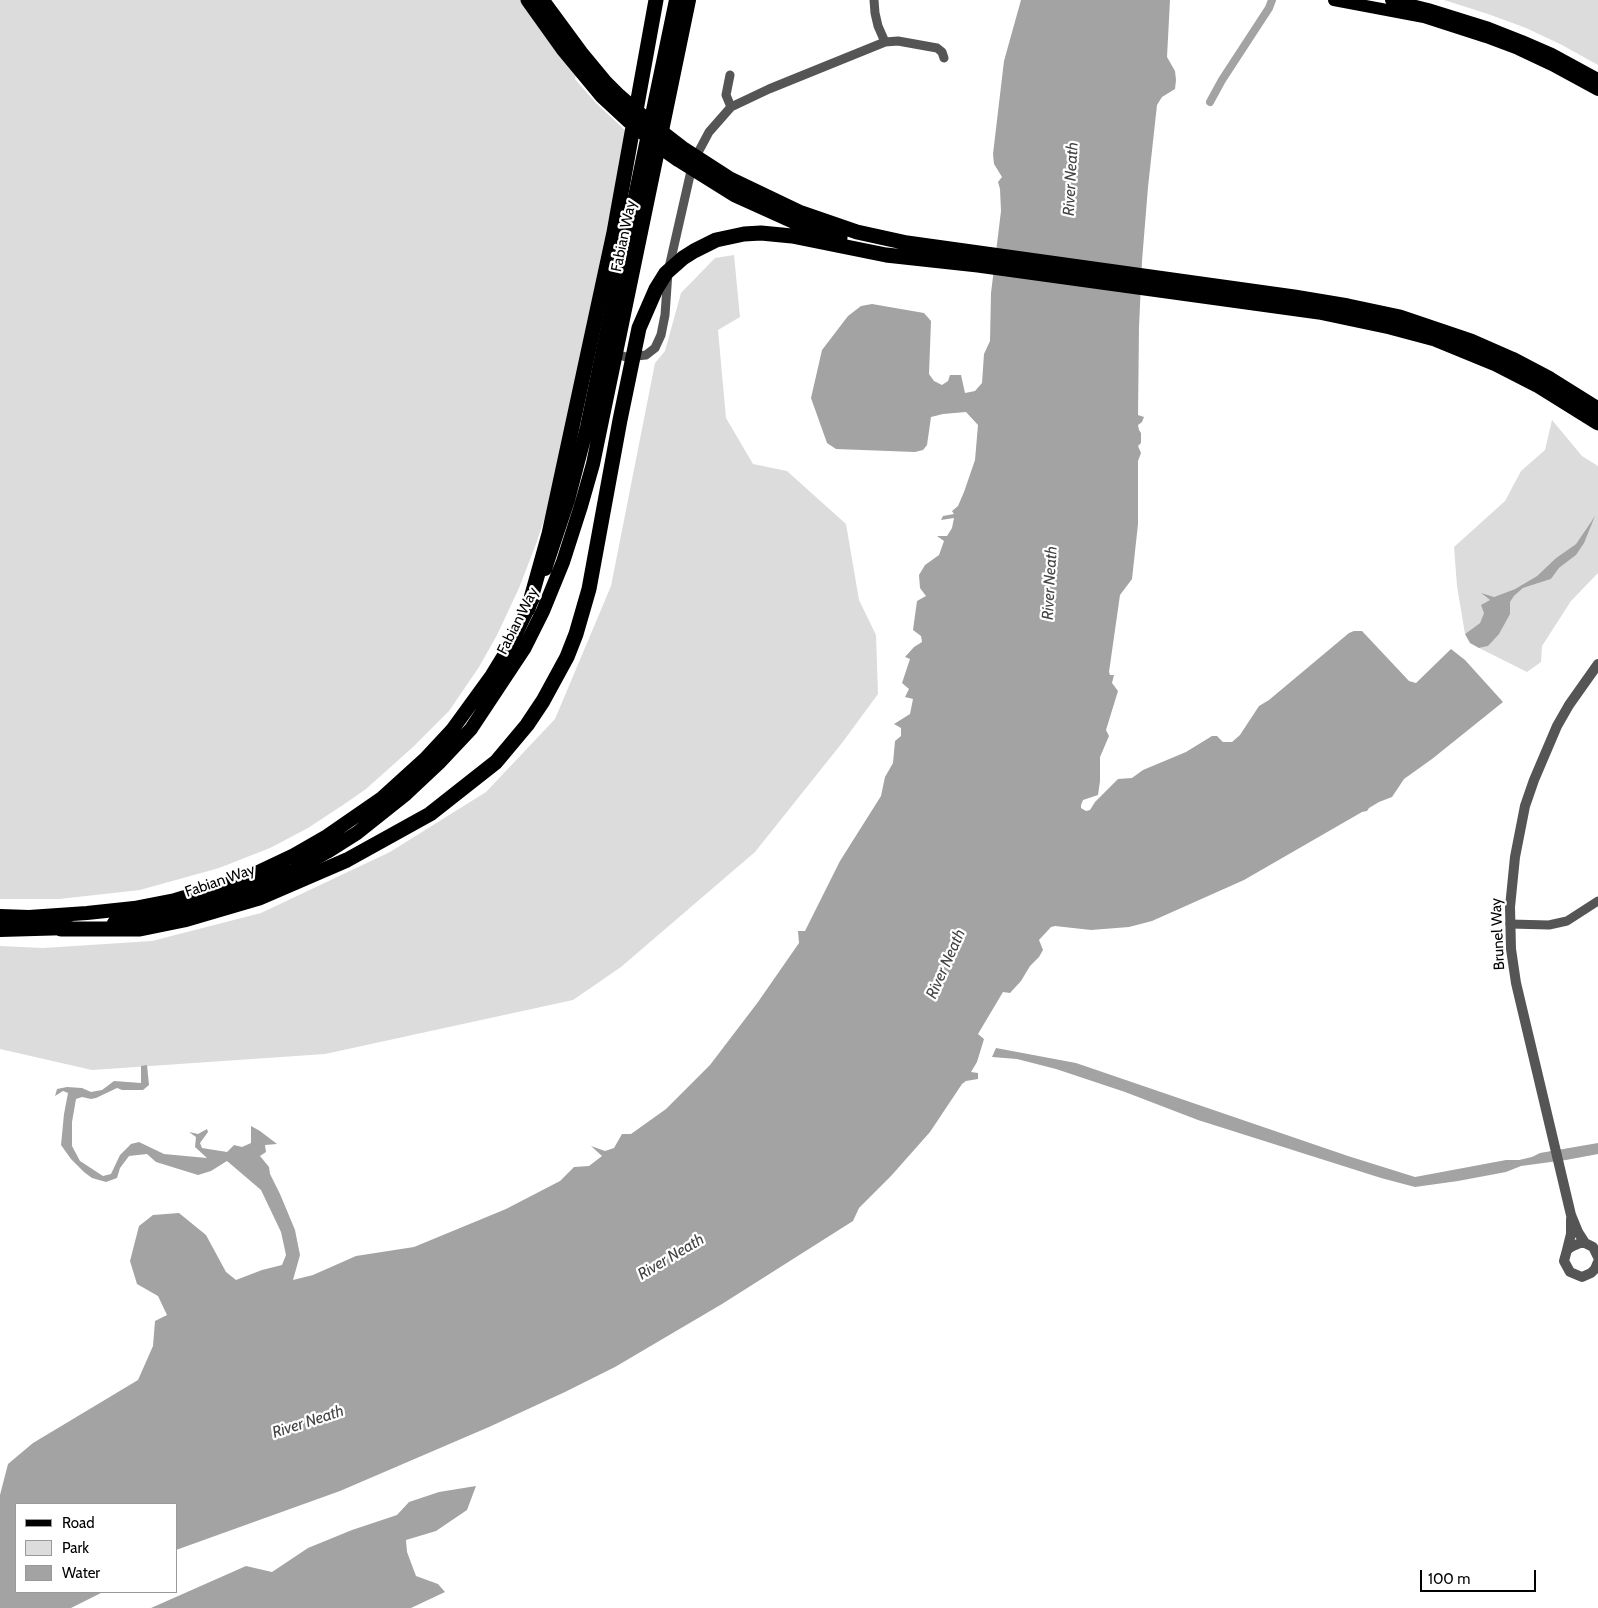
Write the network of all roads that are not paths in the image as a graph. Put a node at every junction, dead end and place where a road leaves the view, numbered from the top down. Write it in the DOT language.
graph roads {
  1 [pos="528,0"];
  2 [pos="542,0"];
  3 [pos="554,0"];
  4 [pos="656,0"];
  5 [pos="676,0"];
  6 [pos="689,0"];
  7 [pos="874,0"];
  8 [pos="1334,0"];
  9 [pos="1391,0"];
  10 [pos="1416,11"];
  11 [pos="885,42"];
  12 [pos="581,55"];
  13 [pos="944,58"];
  14 [pos="730,75"];
  15 [pos="1598,80"];
  16 [pos="1598,90"];
  17 [pos="730,106"];
  18 [pos="987,266"];
  19 [pos="616,354"];
  20 [pos="1598,409"];
  21 [pos="1598,423"];
  22 [pos="528,609"];
  23 [pos="1598,664"];
  24 [pos="1598,901"];
  25 [pos="0,916"];
  26 [pos="1510,924"];
  27 [pos="60,929"];
  28 [pos="0,930"];
  29 [pos="1571,1215"];
  30 [pos="1585,1243"];
  31 [pos="1567,1250"];
  32 [pos="1598,1258"];
  33 [pos="1598,1263"];
  34 [pos="1586,1276"];
  35 [pos="1598,1277"];
  1 -- 12 [label="highway"];
  2 -- 12 [label="highway"];
  3 -- 12 [label="highway"];
  4 -- 22 [label="highway"];
  5 -- 22 [label="highway, Fabian Way"];
  6 -- 19 [label="highway, Fabian Way"];
  7 -- 11 [label="street"];
  8 -- 10 [label="main road"];
  9 -- 10 [label="main road"];
  10 -- 15 [label="main road"];
  10 -- 16 [label="main road"];
  11 -- 13 [label="street"];
  11 -- 17 [label="street"];
  12 -- 18 [label="highway"];
  12 -- 20 [label="highway"];
  14 -- 17 [label="street"];
  17 -- 19 [label="street"];
  18 -- 21 [label="highway"];
  18 -- 27 [label="highway"];
  19 -- 27 [label="highway, Fabian Way"];
  22 -- 25 [label="highway, Fabian Way"];
  23 -- 26 [label="street, Brunel Way"];
  24 -- 26 [label="street"];
  26 -- 29 [label="street, Brunel Way"];
  27 -- 28 [label="highway, Fabian Way"];
  29 -- 30 [label="street, Brunel Way"];
  29 -- 31 [label="street, Brunel Way"];
  30 -- 31 [label="street"];
  30 -- 32 [label="street, Brunel Way"];
  31 -- 34 [label="street, Brunel Way"];
  33 -- 34 [label="street"];
  34 -- 35 [label="street"];
}
